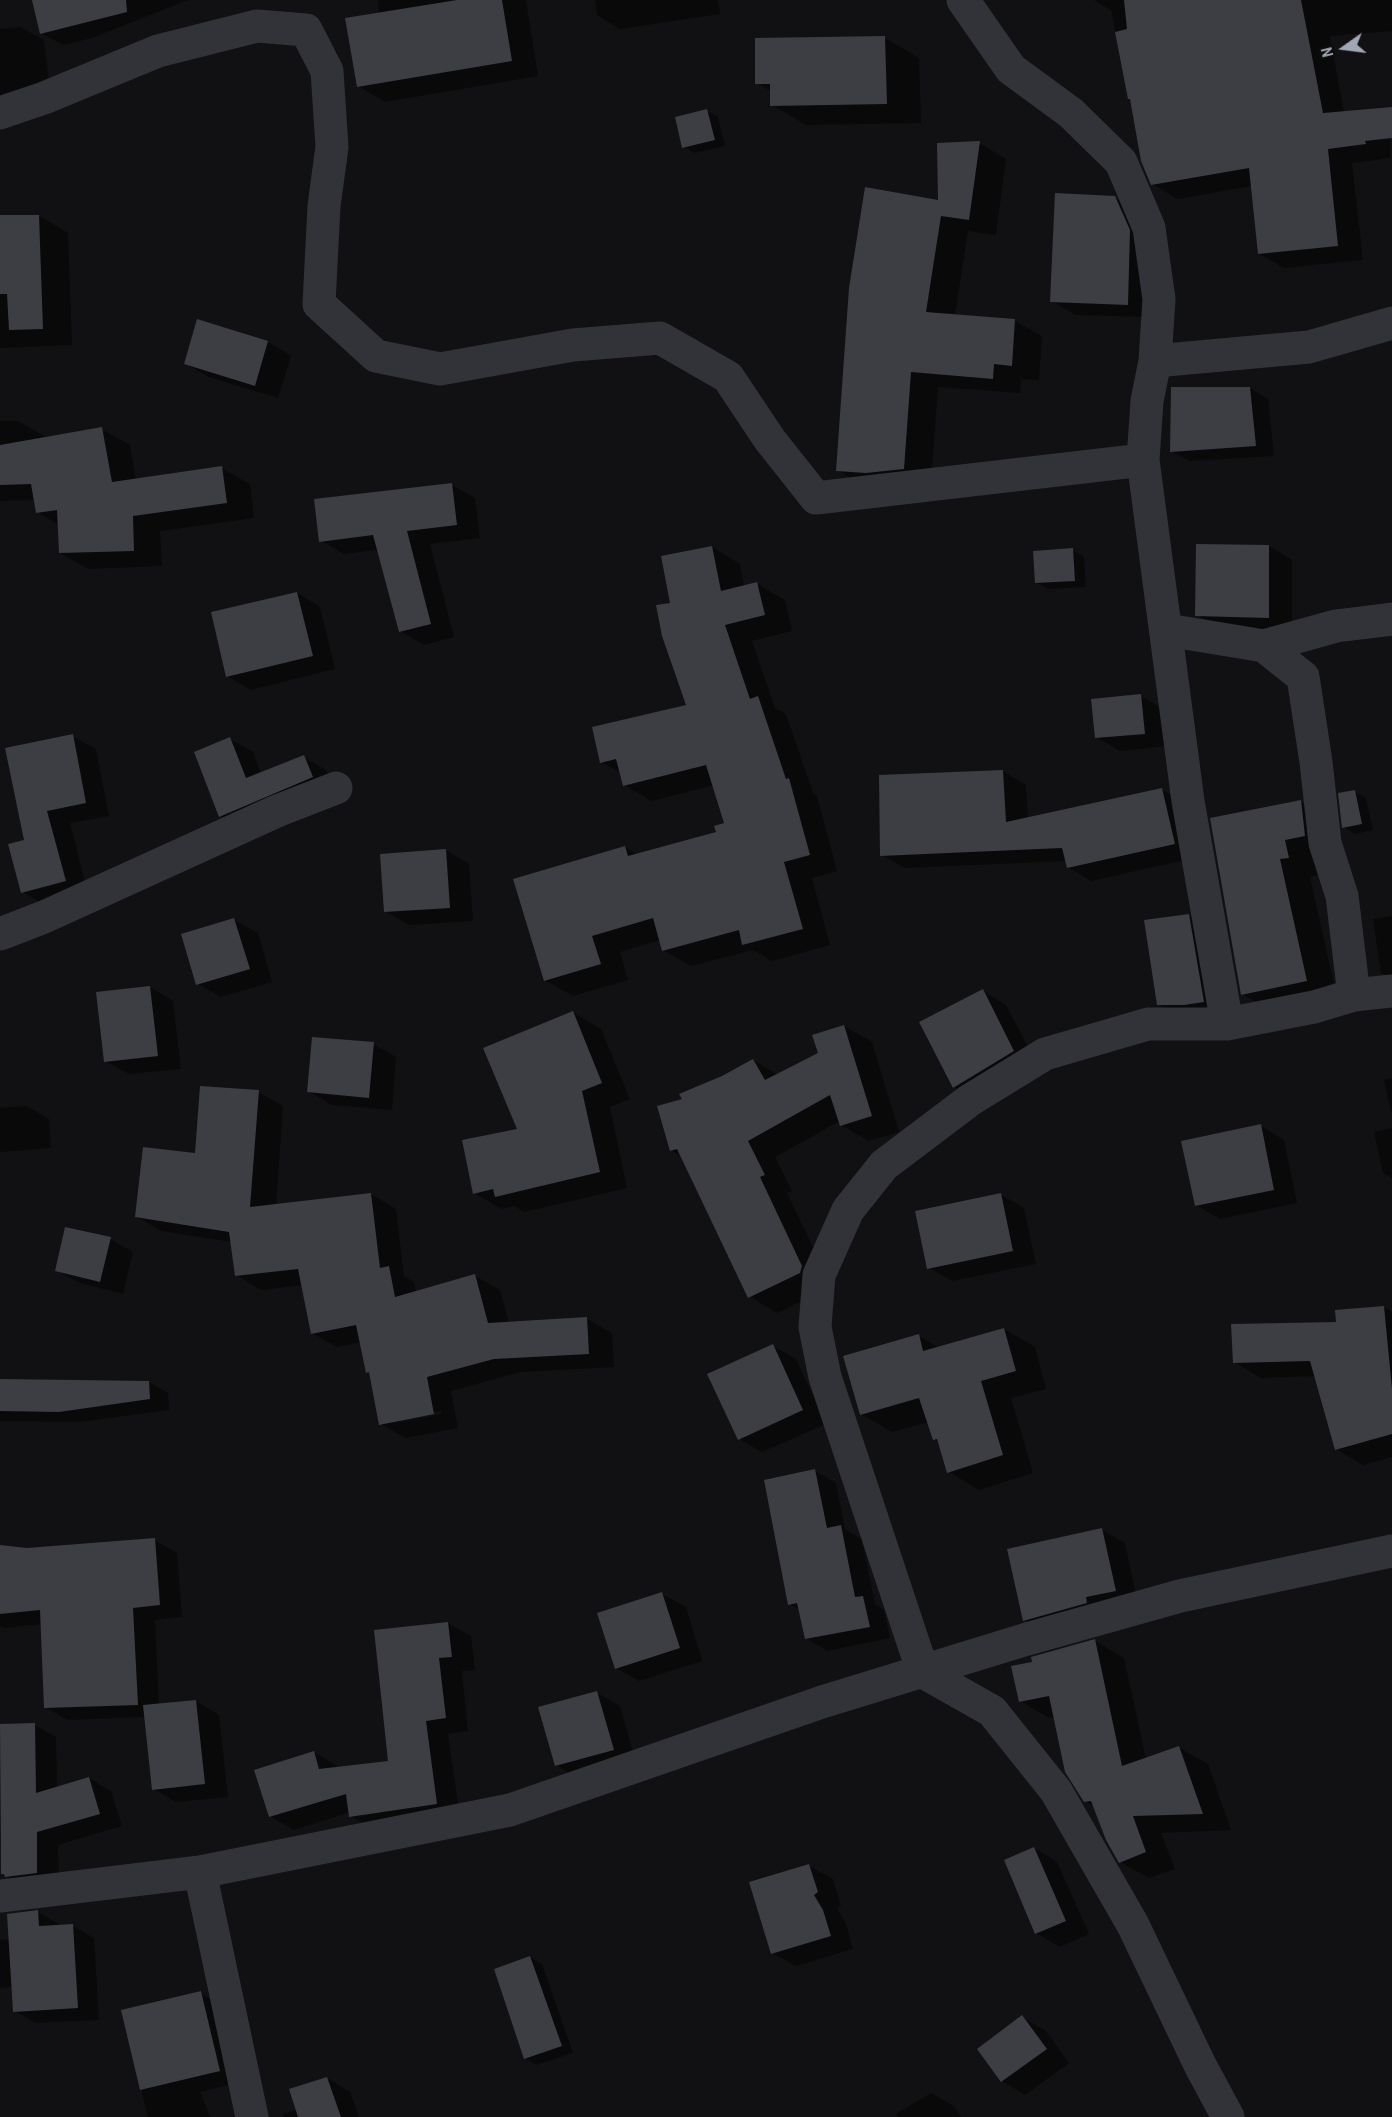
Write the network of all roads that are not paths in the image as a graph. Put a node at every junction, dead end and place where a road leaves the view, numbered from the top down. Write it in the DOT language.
graph roads {
  1 [pos="963,0"];
  2 [pos="0,113"];
  3 [pos="1392,323"];
  4 [pos="1155,361"];
  5 [pos="1143,460"];
  6 [pos="1392,619"];
  7 [pos="1167,630"];
  8 [pos="1264,646"];
  9 [pos="336,788"];
  10 [pos="0,934"];
  11 [pos="1392,991"];
  12 [pos="1354,995"];
  13 [pos="1227,1024"];
  14 [pos="1392,1551"];
  15 [pos="923,1672"];
  16 [pos="200,1872"];
  17 [pos="0,1896"];
  18 [pos="252,2117"];
  19 [pos="1228,2117"];
  1 -- 4 [label="street"];
  2 -- 5 [label="street"];
  3 -- 4 [label="street"];
  4 -- 5 [label="street"];
  5 -- 7 [label="street"];
  6 -- 8 [label="street"];
  7 -- 8 [label="street"];
  7 -- 13 [label="street"];
  8 -- 12 [label="street"];
  9 -- 10 [label="street"];
  11 -- 12 [label="street"];
  12 -- 13 [label="street"];
  13 -- 15 [label="street"];
  14 -- 15 [label="street"];
  15 -- 16 [label="street"];
  15 -- 19 [label="street"];
  16 -- 17 [label="street"];
  16 -- 18 [label="street"];
}
